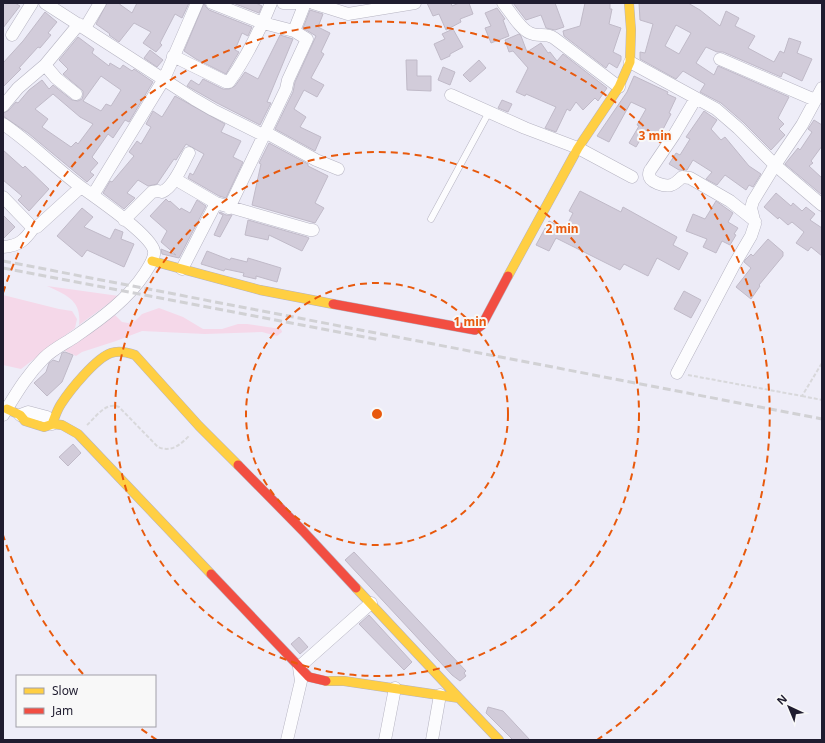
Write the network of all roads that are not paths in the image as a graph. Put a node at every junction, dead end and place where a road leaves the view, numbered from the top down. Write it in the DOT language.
graph roads {
  1 [pos="32,3"];
  2 [pos="45,3"];
  3 [pos="100,3"];
  4 [pos="197,3"];
  5 [pos="212,3"];
  6 [pos="271,3"];
  7 [pos="283,3"];
  8 [pos="296,3"];
  9 [pos="305,3"];
  10 [pos="313,3"];
  11 [pos="415,3"];
  12 [pos="502,3"];
  13 [pos="629,3"];
  14 [pos="263,23"];
  15 [pos="82,26"];
  16 [pos="294,31"];
  17 [pos="12,34"];
  18 [pos="173,56"];
  19 [pos="720,59"];
  20 [pos="630,62"];
  21 [pos="45,65"];
  22 [pos="164,79"];
  23 [pos="618,87"];
  24 [pos="822,88"];
  25 [pos="76,94"];
  26 [pos="452,95"];
  27 [pos="696,98"];
  28 [pos="815,100"];
  29 [pos="3,106"];
  30 [pos="490,112"];
  31 [pos="3,124"];
  32 [pos="264,133"];
  33 [pos="578,148"];
  34 [pos="189,153"];
  35 [pos="774,165"];
  36 [pos="338,168"];
  37 [pos="632,177"];
  38 [pos="175,180"];
  39 [pos="81,187"];
  40 [pos="93,195"];
  41 [pos="3,198"];
  42 [pos="216,203"];
  43 [pos="822,206"];
  44 [pos="229,208"];
  45 [pos="431,219"];
  46 [pos="124,220"];
  47 [pos="755,221"];
  48 [pos="34,228"];
  49 [pos="313,230"];
  50 [pos="3,247"];
  51 [pos="152,261"];
  52 [pos="182,269"];
  53 [pos="677,373"];
  54 [pos="5,412"];
  55 [pos="20,414"];
  56 [pos="52,424"];
  57 [pos="371,603"];
  58 [pos="299,667"];
  59 [pos="395,688"];
  60 [pos="440,695"];
  61 [pos="459,698"];
  62 [pos="287,740"];
  63 [pos="385,740"];
  64 [pos="432,740"];
  65 [pos="499,740"];
  1 -- 17 [label="street"];
  2 -- 15 [label="street"];
  3 -- 15 [label="street"];
  4 -- 18 [label="street"];
  5 -- 14 [label="street"];
  6 -- 14 [label="street"];
  7 -- 8 [label="street"];
  9 -- 16 [label="street"];
  10 -- 11 [label="street"];
  12 -- 23 [label="street"];
  13 -- 20 [label="street"];
  14 -- 16 [label="street"];
  14 -- 18 [label="street"];
  15 -- 21 [label="street"];
  15 -- 22 [label="street"];
  16 -- 32 [label="street"];
  18 -- 22 [label="street"];
  19 -- 28 [label="street"];
  20 -- 23 [label="street"];
  20 -- 27 [label="street"];
  21 -- 25 [label="street"];
  21 -- 29 [label="street"];
  22 -- 32 [label="street"];
  22 -- 40 [label="street"];
  23 -- 33 [label="street"];
  24 -- 28 [label="street"];
  26 -- 30 [label="street"];
  27 -- 35 [label="street"];
  27 -- 47 [label="street"];
  28 -- 35 [label="street"];
  30 -- 33 [label="street"];
  30 -- 45 [label="lane"];
  31 -- 39 [label="street"];
  32 -- 36 [label="street"];
  32 -- 44 [label="street"];
  33 -- 37 [label="street"];
  33 -- 52 [label="street"];
  34 -- 38 [label="street"];
  35 -- 43 [label="street"];
  35 -- 47 [label="street"];
  38 -- 42 [label="street"];
  38 -- 46 [label="street"];
  39 -- 40 [label="street"];
  39 -- 48 [label="street"];
  40 -- 46 [label="street"];
  41 -- 48 [label="street"];
  42 -- 44 [label="street"];
  42 -- 52 [label="street"];
  44 -- 49 [label="street"];
  46 -- 51 [label="street"];
  47 -- 53 [label="street"];
  48 -- 50 [label="street"];
  51 -- 52 [label="street"];
  51 -- 54 [label="street"];
  54 -- 55 [label="street"];
  55 -- 56 [label="street"];
  56 -- 57 [label="street"];
  56 -- 58 [label="street"];
  57 -- 58 [label="street"];
  57 -- 61 [label="street"];
  58 -- 59 [label="street"];
  58 -- 62 [label="street"];
  59 -- 60 [label="street"];
  59 -- 63 [label="street"];
  60 -- 61 [label="street"];
  60 -- 64 [label="street"];
  61 -- 65 [label="street"];
}
